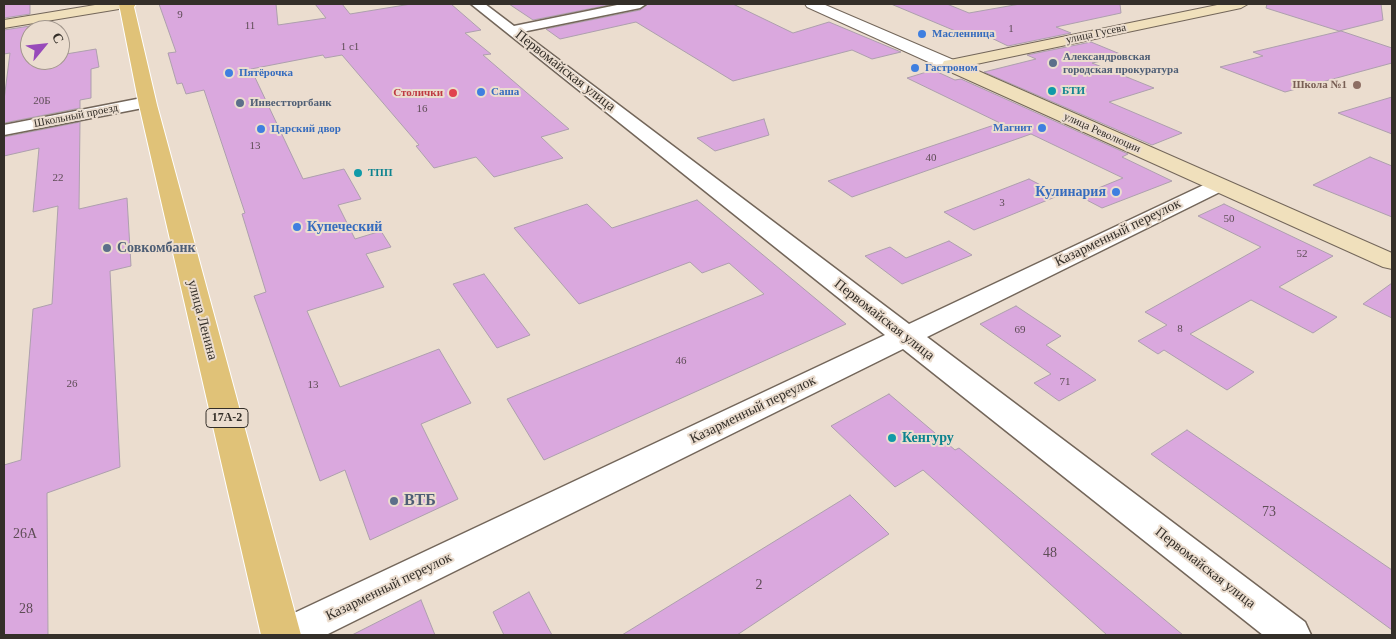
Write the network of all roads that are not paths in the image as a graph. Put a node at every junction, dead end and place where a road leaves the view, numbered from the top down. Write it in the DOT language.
graph roads {
  1 [pos="126,4"];
  2 [pos="477,4"];
  3 [pos="640,4"];
  4 [pos="812,4"];
  5 [pos="1241,4"];
  6 [pos="4,24"];
  7 [pos="512,30"];
  8 [pos="950,65"];
  9 [pos="147,102"];
  10 [pos="4,130"];
  11 [pos="1219,185"];
  12 [pos="1392,262"];
  13 [pos="905,336"];
  14 [pos="282,635"];
  15 [pos="288,635"];
  16 [pos="1292,635"];
  1 -- 6 [label="main road"];
  1 -- 9 [label="main road, улица Ленина / 17А-2"];
  2 -- 7 [label="street, Первомайская улица"];
  3 -- 7 [label="street"];
  4 -- 8 [label="street, улица Революции"];
  5 -- 8 [label="main road, улица Гусева"];
  7 -- 13 [label="street, Первомайская улица"];
  8 -- 11 [label="main road, улица Революции"];
  9 -- 10 [label="street, Школьный проезд"];
  9 -- 14 [label="main road, улица Ленина / 17А-2"];
  11 -- 12 [label="main road, улица Революции"];
  11 -- 13 [label="street, Казарменный переулок"];
  13 -- 15 [label="street, Казарменный переулок"];
  13 -- 16 [label="street, Первомайская улица"];
}
